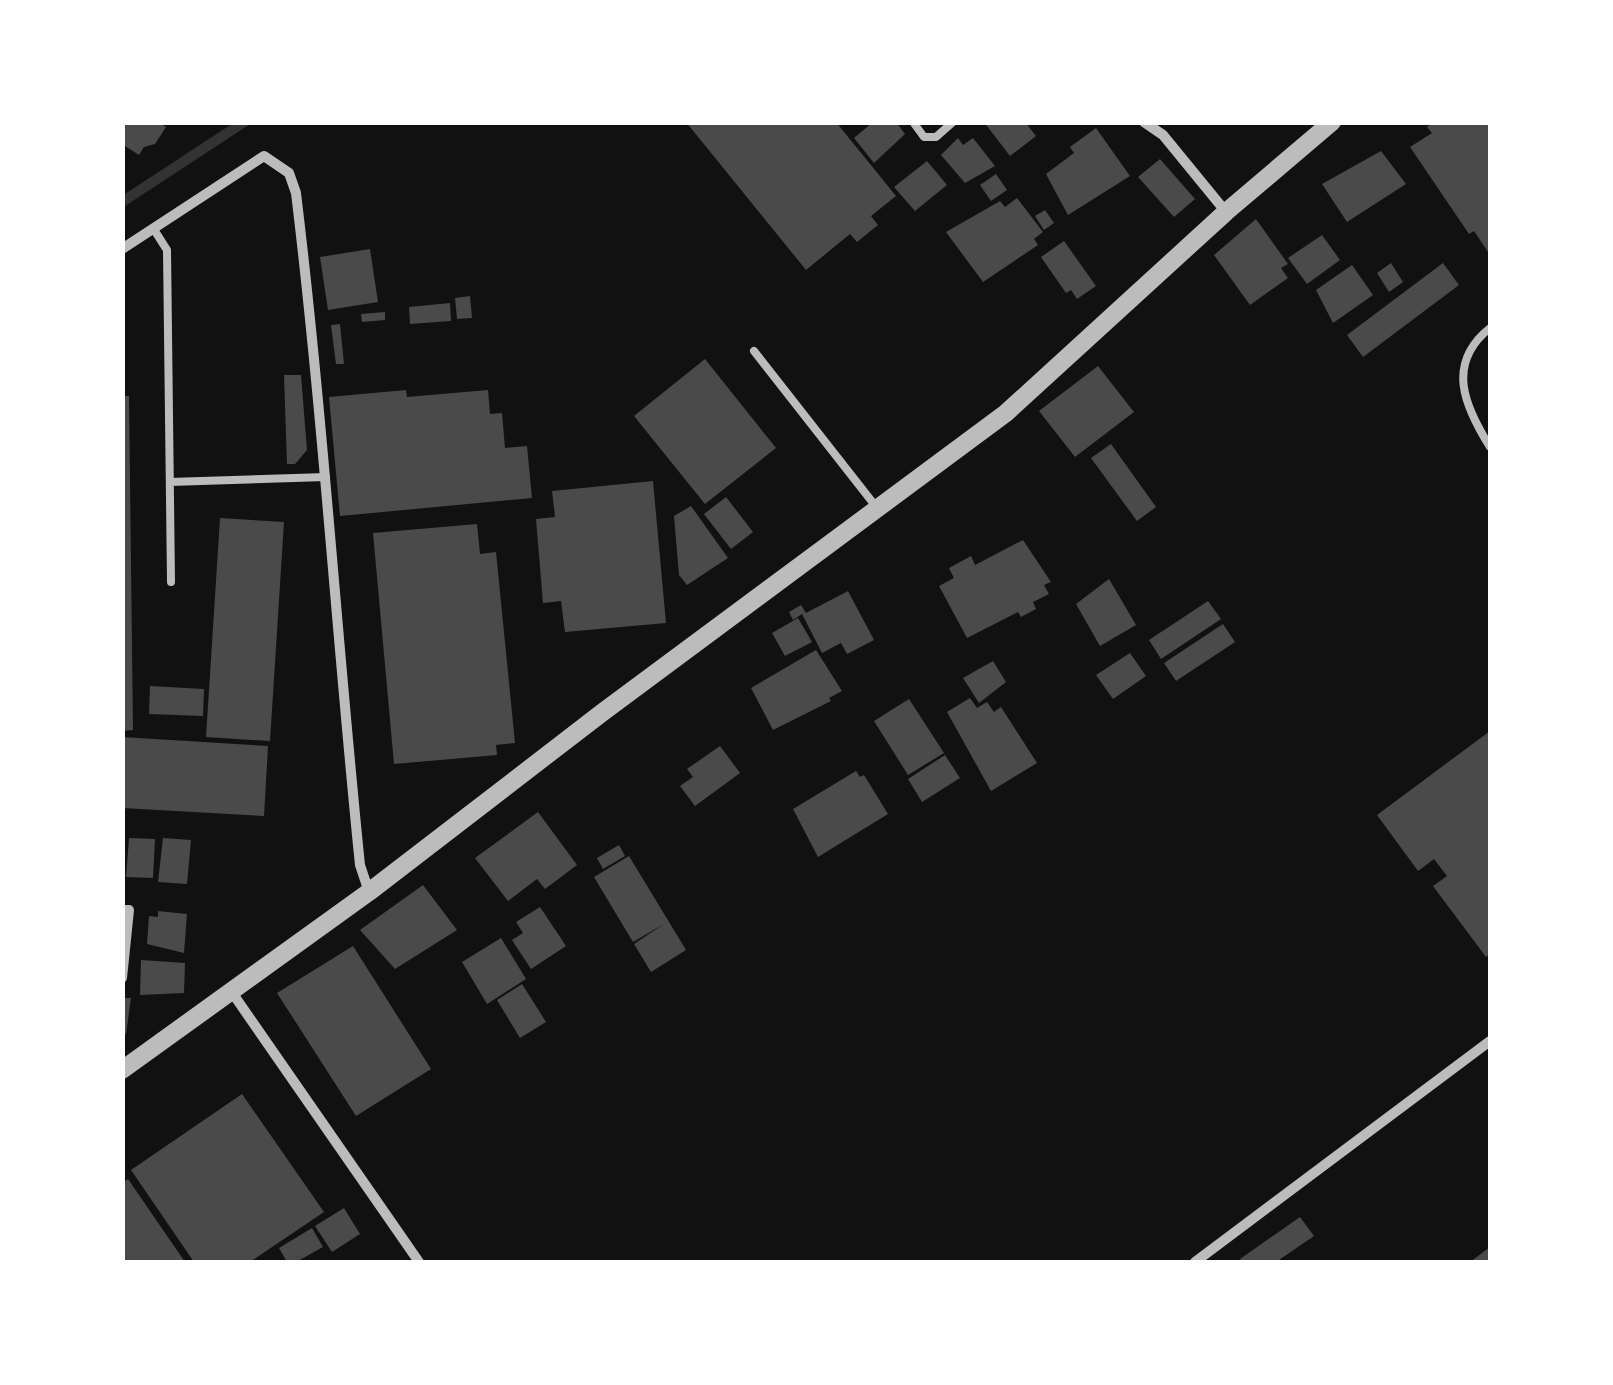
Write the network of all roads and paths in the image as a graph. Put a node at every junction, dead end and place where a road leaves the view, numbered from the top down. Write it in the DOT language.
graph roads {
  1 [pos="913,122"];
  2 [pos="952,122"];
  3 [pos="1144,122"];
  4 [pos="1332,122"];
  5 [pos="1226,212"];
  6 [pos="153,228"];
  7 [pos="122,249"];
  8 [pos="1490,328"];
  9 [pos="754,352"];
  10 [pos="1490,447"];
  11 [pos="326,476"];
  12 [pos="170,482"];
  13 [pos="877,508"];
  14 [pos="171,582"];
  15 [pos="369,892"];
  16 [pos="122,910"];
  17 [pos="122,978"];
  18 [pos="231,991"];
  19 [pos="1490,1041"];
  20 [pos="122,1070"];
  21 [pos="419,1262"];
  22 [pos="1195,1262"];
  1 -- 2 [label="lane"];
  3 -- 5 [label="street"];
  4 -- 5 [label="street"];
  5 -- 13 [label="street"];
  6 -- 7 [label="street"];
  6 -- 11 [label="street"];
  6 -- 12 [label="lane"];
  8 -- 10 [label="lane"];
  9 -- 13 [label="lane"];
  11 -- 12 [label="lane"];
  11 -- 15 [label="street"];
  12 -- 14 [label="lane"];
  13 -- 15 [label="street"];
  15 -- 18 [label="street"];
  16 -- 17 [label="street"];
  18 -- 20 [label="street"];
  18 -- 21 [label="street"];
  19 -- 22 [label="street"];
}
